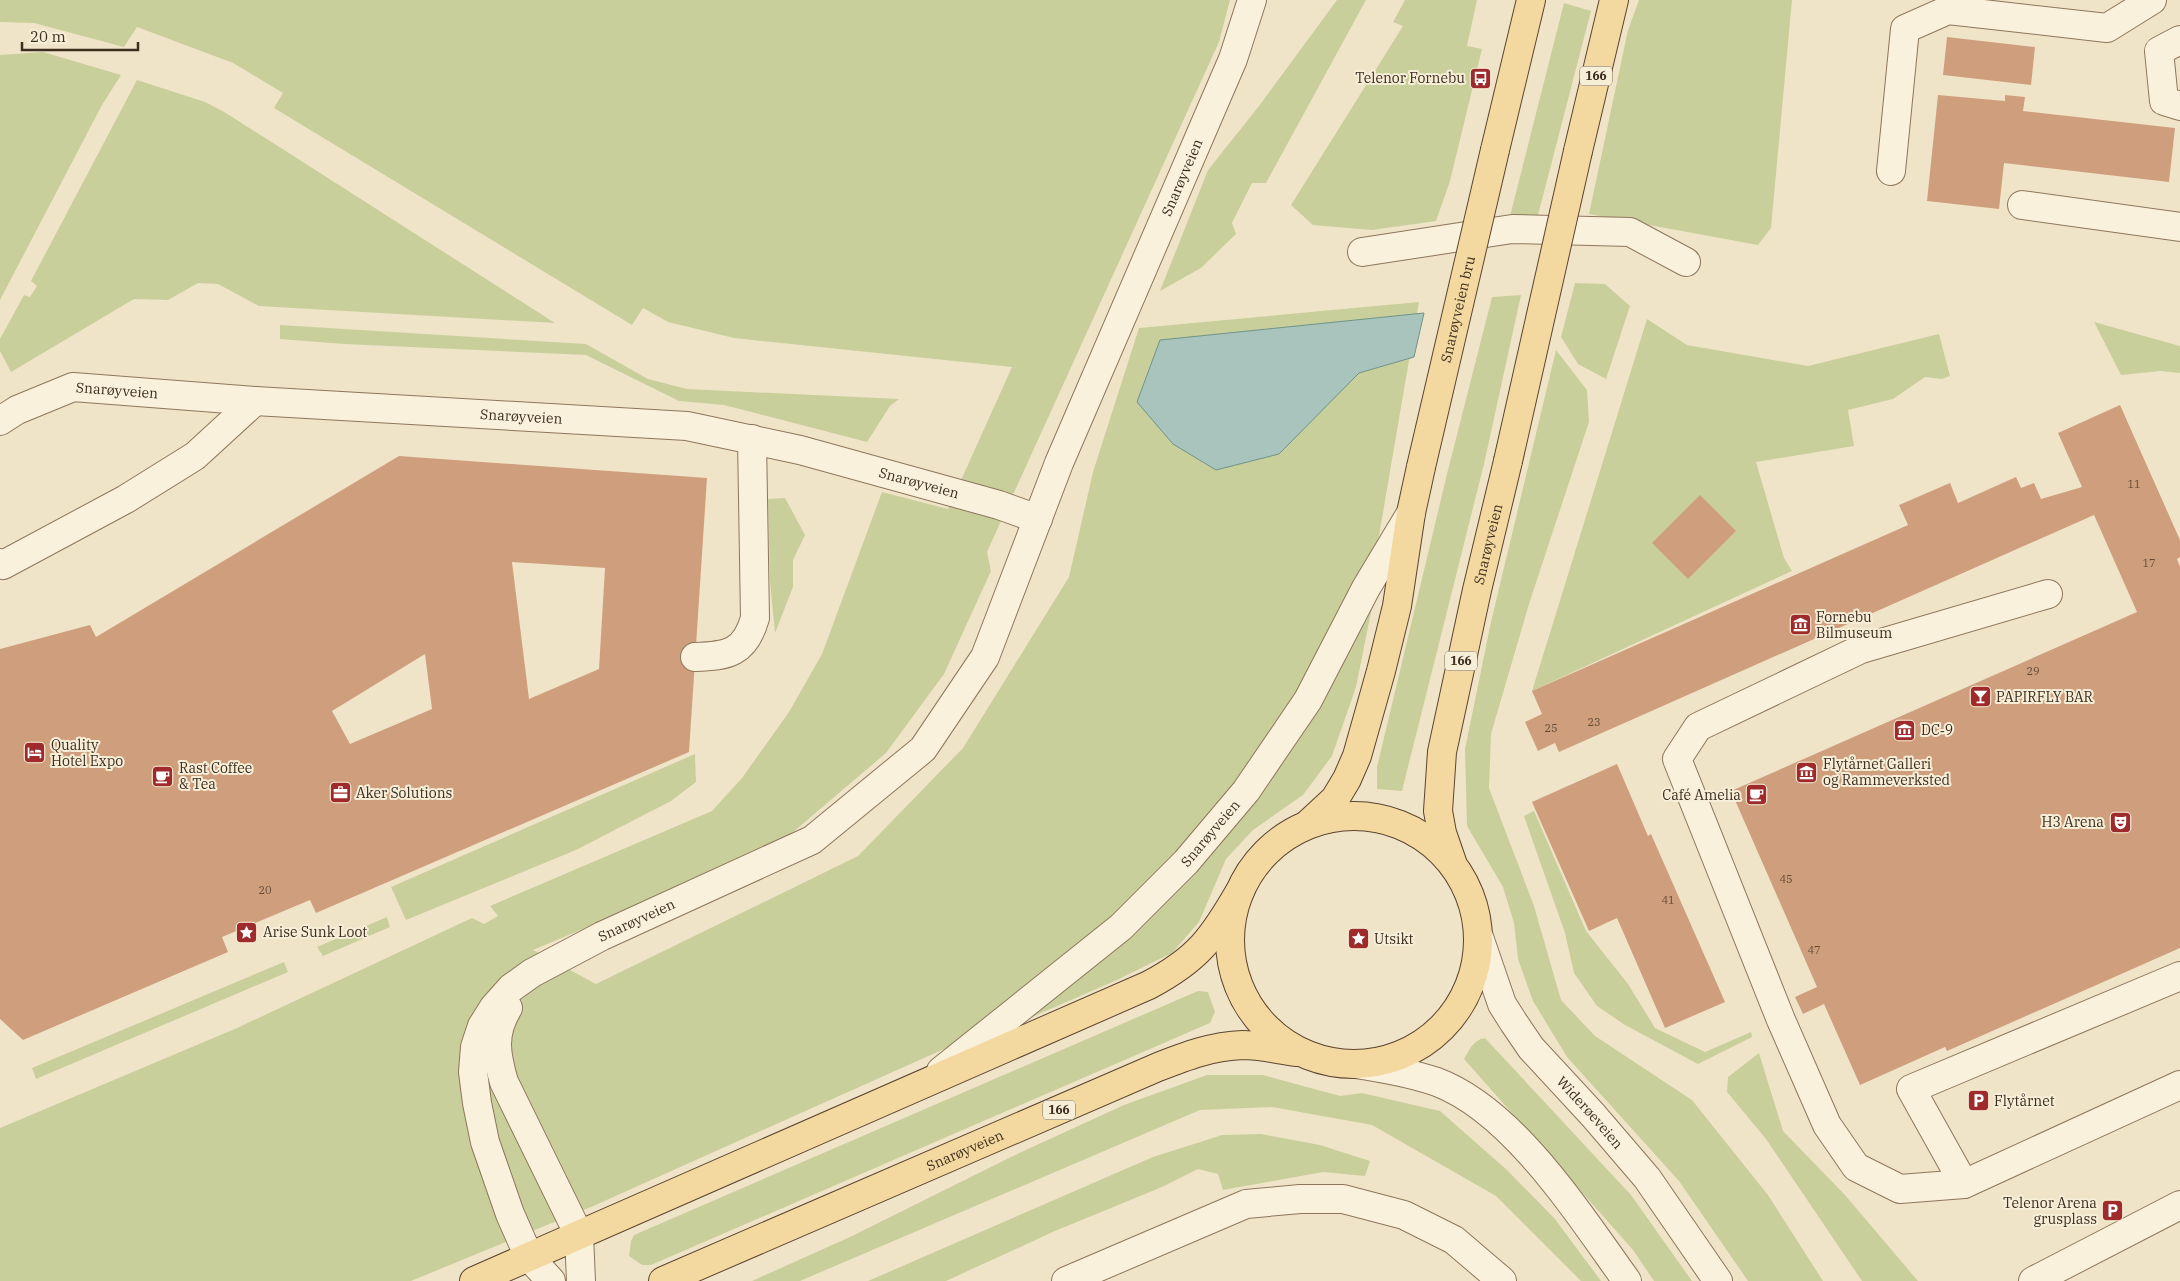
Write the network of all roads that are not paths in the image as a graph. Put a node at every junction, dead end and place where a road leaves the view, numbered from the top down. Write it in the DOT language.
graph roads {
  1 [pos="1252,0"];
  2 [pos="1531,0"];
  3 [pos="1614,0"];
  4 [pos="2152,0"];
  5 [pos="2180,40"];
  6 [pos="2180,106"];
  7 [pos="1891,171"];
  8 [pos="2022,205"];
  9 [pos="2180,227"];
  10 [pos="1362,252"];
  11 [pos="1686,262"];
  12 [pos="255,401"];
  13 [pos="0,421"];
  14 [pos="752,440"];
  15 [pos="1421,467"];
  16 [pos="1411,513"];
  17 [pos="1038,519"];
  18 [pos="0,563"];
  19 [pos="2048,594"];
  20 [pos="695,657"];
  21 [pos="1306,825"];
  22 [pos="1452,863"];
  23 [pos="1240,891"];
  24 [pos="1479,937"];
  25 [pos="560,957"];
  26 [pos="2180,976"];
  27 [pos="1303,1053"];
  28 [pos="1355,1064"];
  29 [pos="926,1083"];
  30 [pos="2180,1085"];
  31 [pos="1964,1184"];
  32 [pos="2180,1205"];
  33 [pos="578,1235"];
  34 [pos="529,1257"];
  35 [pos="474,1281"];
  36 [pos="551,1281"];
  37 [pos="581,1281"];
  38 [pos="663,1281"];
  39 [pos="1066,1281"];
  40 [pos="1502,1281"];
  41 [pos="1627,1281"];
  42 [pos="1718,1281"];
  43 [pos="2033,1281"];
  1 -- 17 [label="street, Snarøyveien"];
  2 -- 15 [label="main road, Snarøyveien bru / 166, bridge"];
  3 -- 22 [label="main road, Snarøyveien / 166, bridge"];
  4 -- 7 [label="street"];
  5 -- 6 [label="street"];
  8 -- 9 [label="street"];
  10 -- 11 [label="street"];
  12 -- 13 [label="street, Snarøyveien"];
  12 -- 14 [label="street, Snarøyveien"];
  12 -- 18 [label="street"];
  14 -- 17 [label="street, Snarøyveien"];
  14 -- 20 [label="street"];
  15 -- 16 [label="main road, Snarøyveien / 166"];
  16 -- 21 [label="main road, Snarøyveien / 166"];
  16 -- 29 [label="street, Snarøyveien"];
  17 -- 25 [label="street, Snarøyveien"];
  19 -- 31 [label="street"];
  21 -- 22 [label="main road, 166"];
  21 -- 23 [label="main road, 166"];
  22 -- 24 [label="main road, 166"];
  23 -- 27 [label="main road, 166"];
  23 -- 29 [label="main road, Snarøyveien / 166"];
  24 -- 28 [label="main road, 166"];
  24 -- 42 [label="street, Widerøeveien"];
  25 -- 33 [label="street"];
  25 -- 34 [label="street"];
  26 -- 31 [label="street"];
  27 -- 28 [label="main road, 166"];
  27 -- 38 [label="main road, Snarøyveien / 166"];
  28 -- 41 [label="street"];
  29 -- 33 [label="main road, Snarøyveien / 166"];
  30 -- 31 [label="street"];
  32 -- 43 [label="street"];
  33 -- 34 [label="main road, Snarøyveien / 166"];
  33 -- 37 [label="street"];
  34 -- 35 [label="main road, Snarøyveien / 166"];
  34 -- 36 [label="street"];
  39 -- 40 [label="street"];
}
